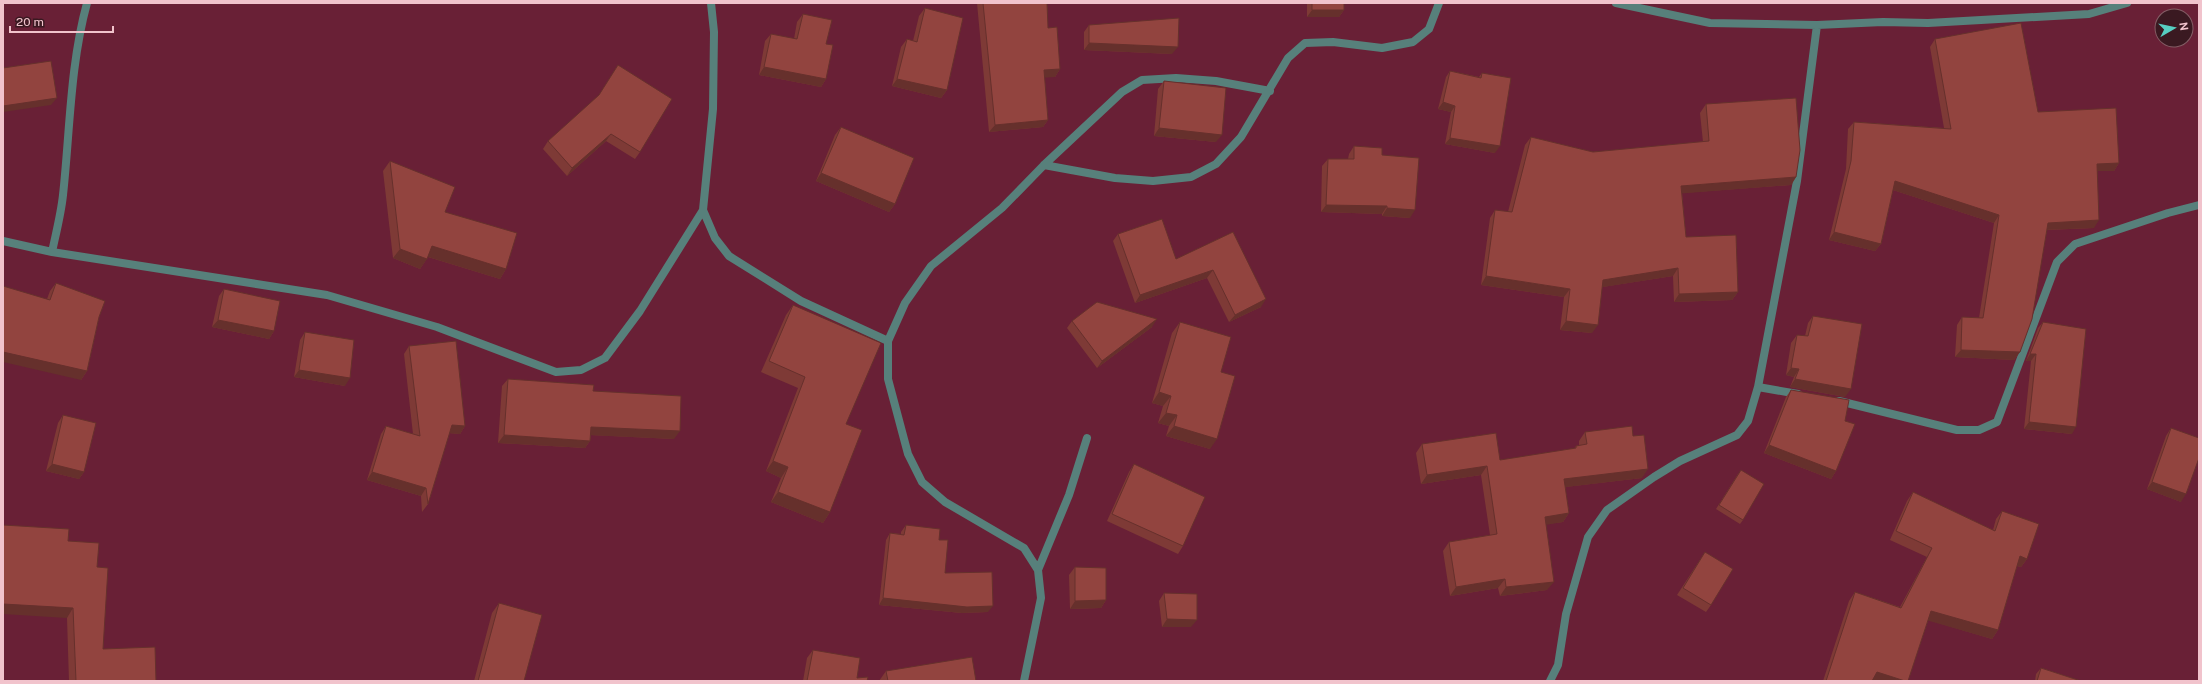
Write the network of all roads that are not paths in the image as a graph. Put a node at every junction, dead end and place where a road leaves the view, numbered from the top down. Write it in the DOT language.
graph roads {
  1 [pos="87,3"];
  2 [pos="711,3"];
  3 [pos="1439,3"];
  4 [pos="1616,3"];
  5 [pos="2127,3"];
  6 [pos="1817,25"];
  7 [pos="1270,91"];
  8 [pos="1044,165"];
  9 [pos="2199,205"];
  10 [pos="703,210"];
  11 [pos="3,241"];
  12 [pos="52,252"];
  13 [pos="888,341"];
  14 [pos="1758,387"];
  15 [pos="1804,395"];
  16 [pos="1827,399"];
  17 [pos="1087,438"];
  18 [pos="1038,570"];
  19 [pos="1024,681"];
  20 [pos="1550,681"];
  1 -- 12 [label="street"];
  2 -- 10 [label="street"];
  3 -- 7 [label="street"];
  4 -- 6 [label="street"];
  5 -- 6 [label="street"];
  6 -- 14 [label="street"];
  7 -- 8 [label="street"];
  7 -- 8 [label="street"];
  8 -- 13 [label="street"];
  9 -- 16 [label="street"];
  10 -- 12 [label="street"];
  10 -- 13 [label="street"];
  11 -- 12 [label="street"];
  13 -- 18 [label="street"];
  14 -- 15 [label="street"];
  14 -- 20 [label="street"];
  17 -- 18 [label="street"];
  18 -- 19 [label="street"];
}
